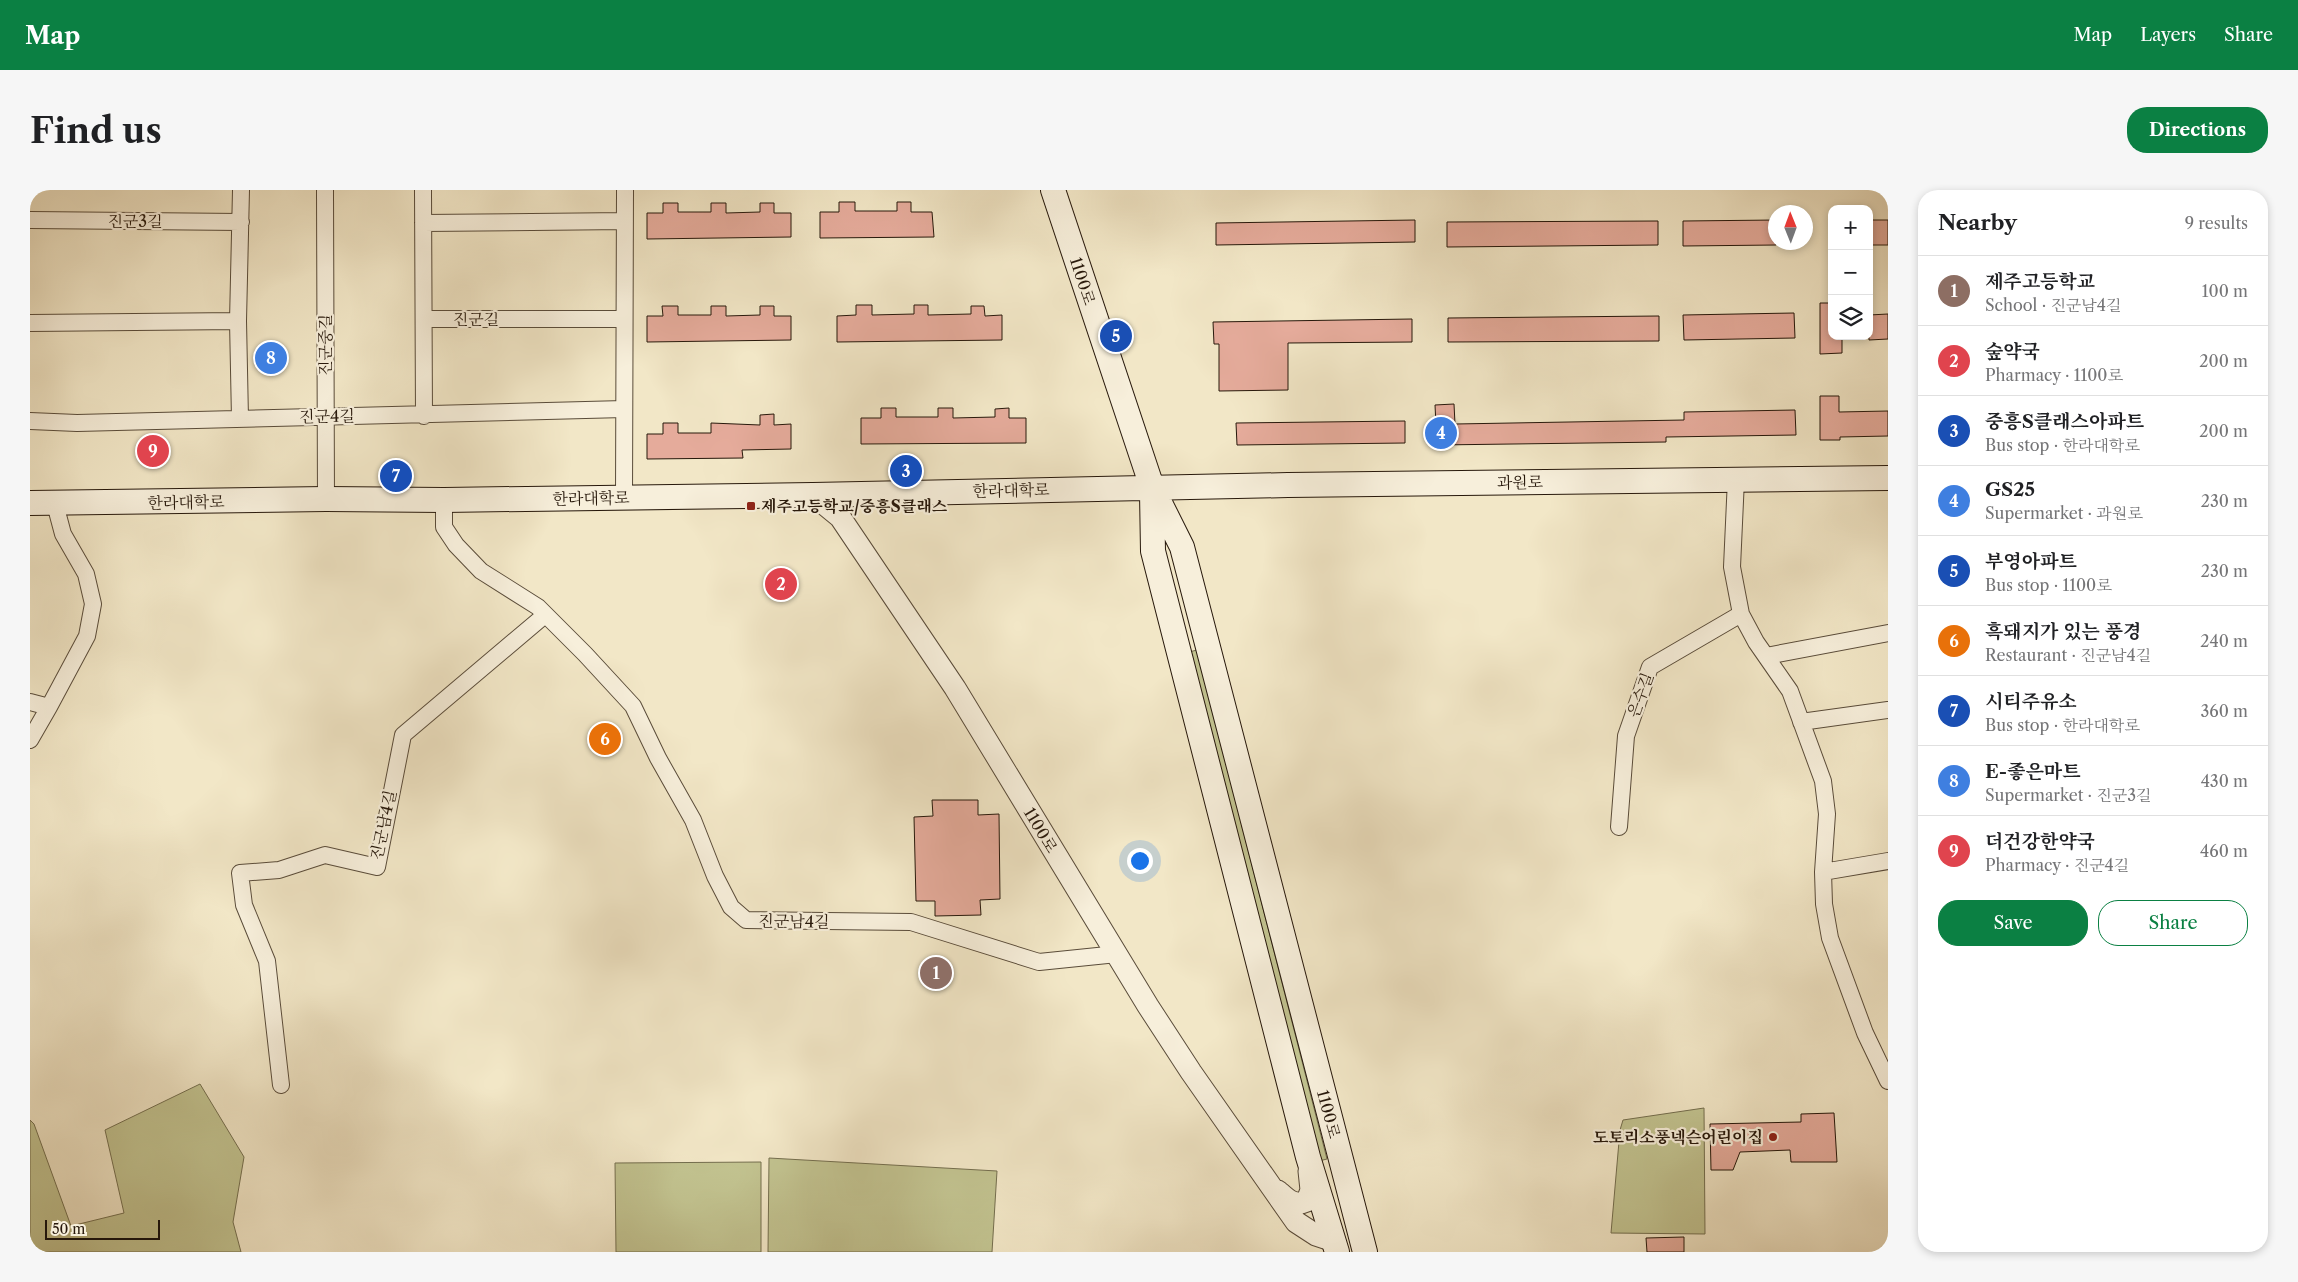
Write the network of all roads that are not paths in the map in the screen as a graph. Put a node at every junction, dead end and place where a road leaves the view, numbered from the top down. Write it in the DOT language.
graph roads {
  1 [pos="241,190"];
  2 [pos="325,190"];
  3 [pos="423,190"];
  4 [pos="625,190"];
  5 [pos="1052,190"];
  6 [pos="30,220"];
  7 [pos="625,221"];
  8 [pos="241,222"];
  9 [pos="424,224"];
  10 [pos="424,319"];
  11 [pos="624,319"];
  12 [pos="238,321"];
  13 [pos="30,323"];
  14 [pos="624,409"];
  15 [pos="325,416"];
  16 [pos="424,416"];
  17 [pos="240,419"];
  18 [pos="30,421"];
  19 [pos="1888,478"];
  20 [pos="1736,479"];
  21 [pos="1152,487"];
  22 [pos="813,495"];
  23 [pos="624,497"];
  24 [pos="326,499"];
  25 [pos="444,500"];
  26 [pos="30,503"];
  27 [pos="55,504"];
  28 [pos="1741,614"];
  29 [pos="545,615"];
  30 [pos="1888,632"];
  31 [pos="1766,656"];
  32 [pos="30,702"];
  33 [pos="48,708"];
  34 [pos="1888,710"];
  35 [pos="1801,722"];
  36 [pos="30,740"];
  37 [pos="1619,827"];
  38 [pos="1888,861"];
  39 [pos="1823,872"];
  40 [pos="1117,954"];
  41 [pos="1888,1081"];
  42 [pos="280,1085"];
  43 [pos="1308,1157"];
  44 [pos="1261,1172"];
  45 [pos="1362,1243"];
  46 [pos="1329,1248"];
  1 -- 8 [label="street"];
  2 -- 15 [label="street, 진군중길"];
  3 -- 9 [label="street"];
  4 -- 7 [label="street"];
  5 -- 21 [label="main road, 1100로"];
  6 -- 8 [label="street, 진군3길"];
  7 -- 9 [label="street"];
  7 -- 11 [label="street"];
  8 -- 12 [label="street"];
  9 -- 10 [label="street"];
  10 -- 11 [label="street, 진군길"];
  10 -- 16 [label="street"];
  11 -- 14 [label="street"];
  12 -- 13 [label="street"];
  12 -- 17 [label="street"];
  14 -- 16 [label="street, 진군4길"];
  14 -- 23 [label="street"];
  15 -- 16 [label="street, 진군4길"];
  15 -- 17 [label="street, 진군4길"];
  15 -- 24 [label="street, 진군중길"];
  17 -- 18 [label="street, 진군4길"];
  19 -- 20 [label="main road, 과원로"];
  20 -- 21 [label="main road, 과원로"];
  20 -- 28 [label="street"];
  21 -- 22 [label="main road, 한라대학로"];
  21 -- 43 [label="main road, 1100로"];
  21 -- 45 [label="main road, 1100로"];
  22 -- 23 [label="main road, 한라대학로"];
  22 -- 40 [label="street, 1100로"];
  23 -- 25 [label="main road, 한라대학로"];
  24 -- 25 [label="main road, 한라대학로"];
  24 -- 27 [label="main road, 한라대학로"];
  25 -- 29 [label="street, 진군남4길"];
  26 -- 27 [label="main road, 한라대학로"];
  27 -- 33 [label="street"];
  28 -- 31 [label="street"];
  28 -- 37 [label="street, 은수길"];
  29 -- 40 [label="street, 진군남4길"];
  29 -- 42 [label="street, 진군남4길"];
  30 -- 31 [label="street"];
  31 -- 35 [label="street"];
  32 -- 33 [label="street"];
  33 -- 36 [label="street"];
  34 -- 35 [label="street"];
  35 -- 39 [label="street"];
  38 -- 39 [label="street"];
  39 -- 41 [label="street"];
  40 -- 44 [label="street, 1100로"];
  43 -- 44 [label="street"];
  43 -- 46 [label="main road, 1100로"];
  44 -- 46 [label="street"];
  45 -- 46 [label="main road"];
}
